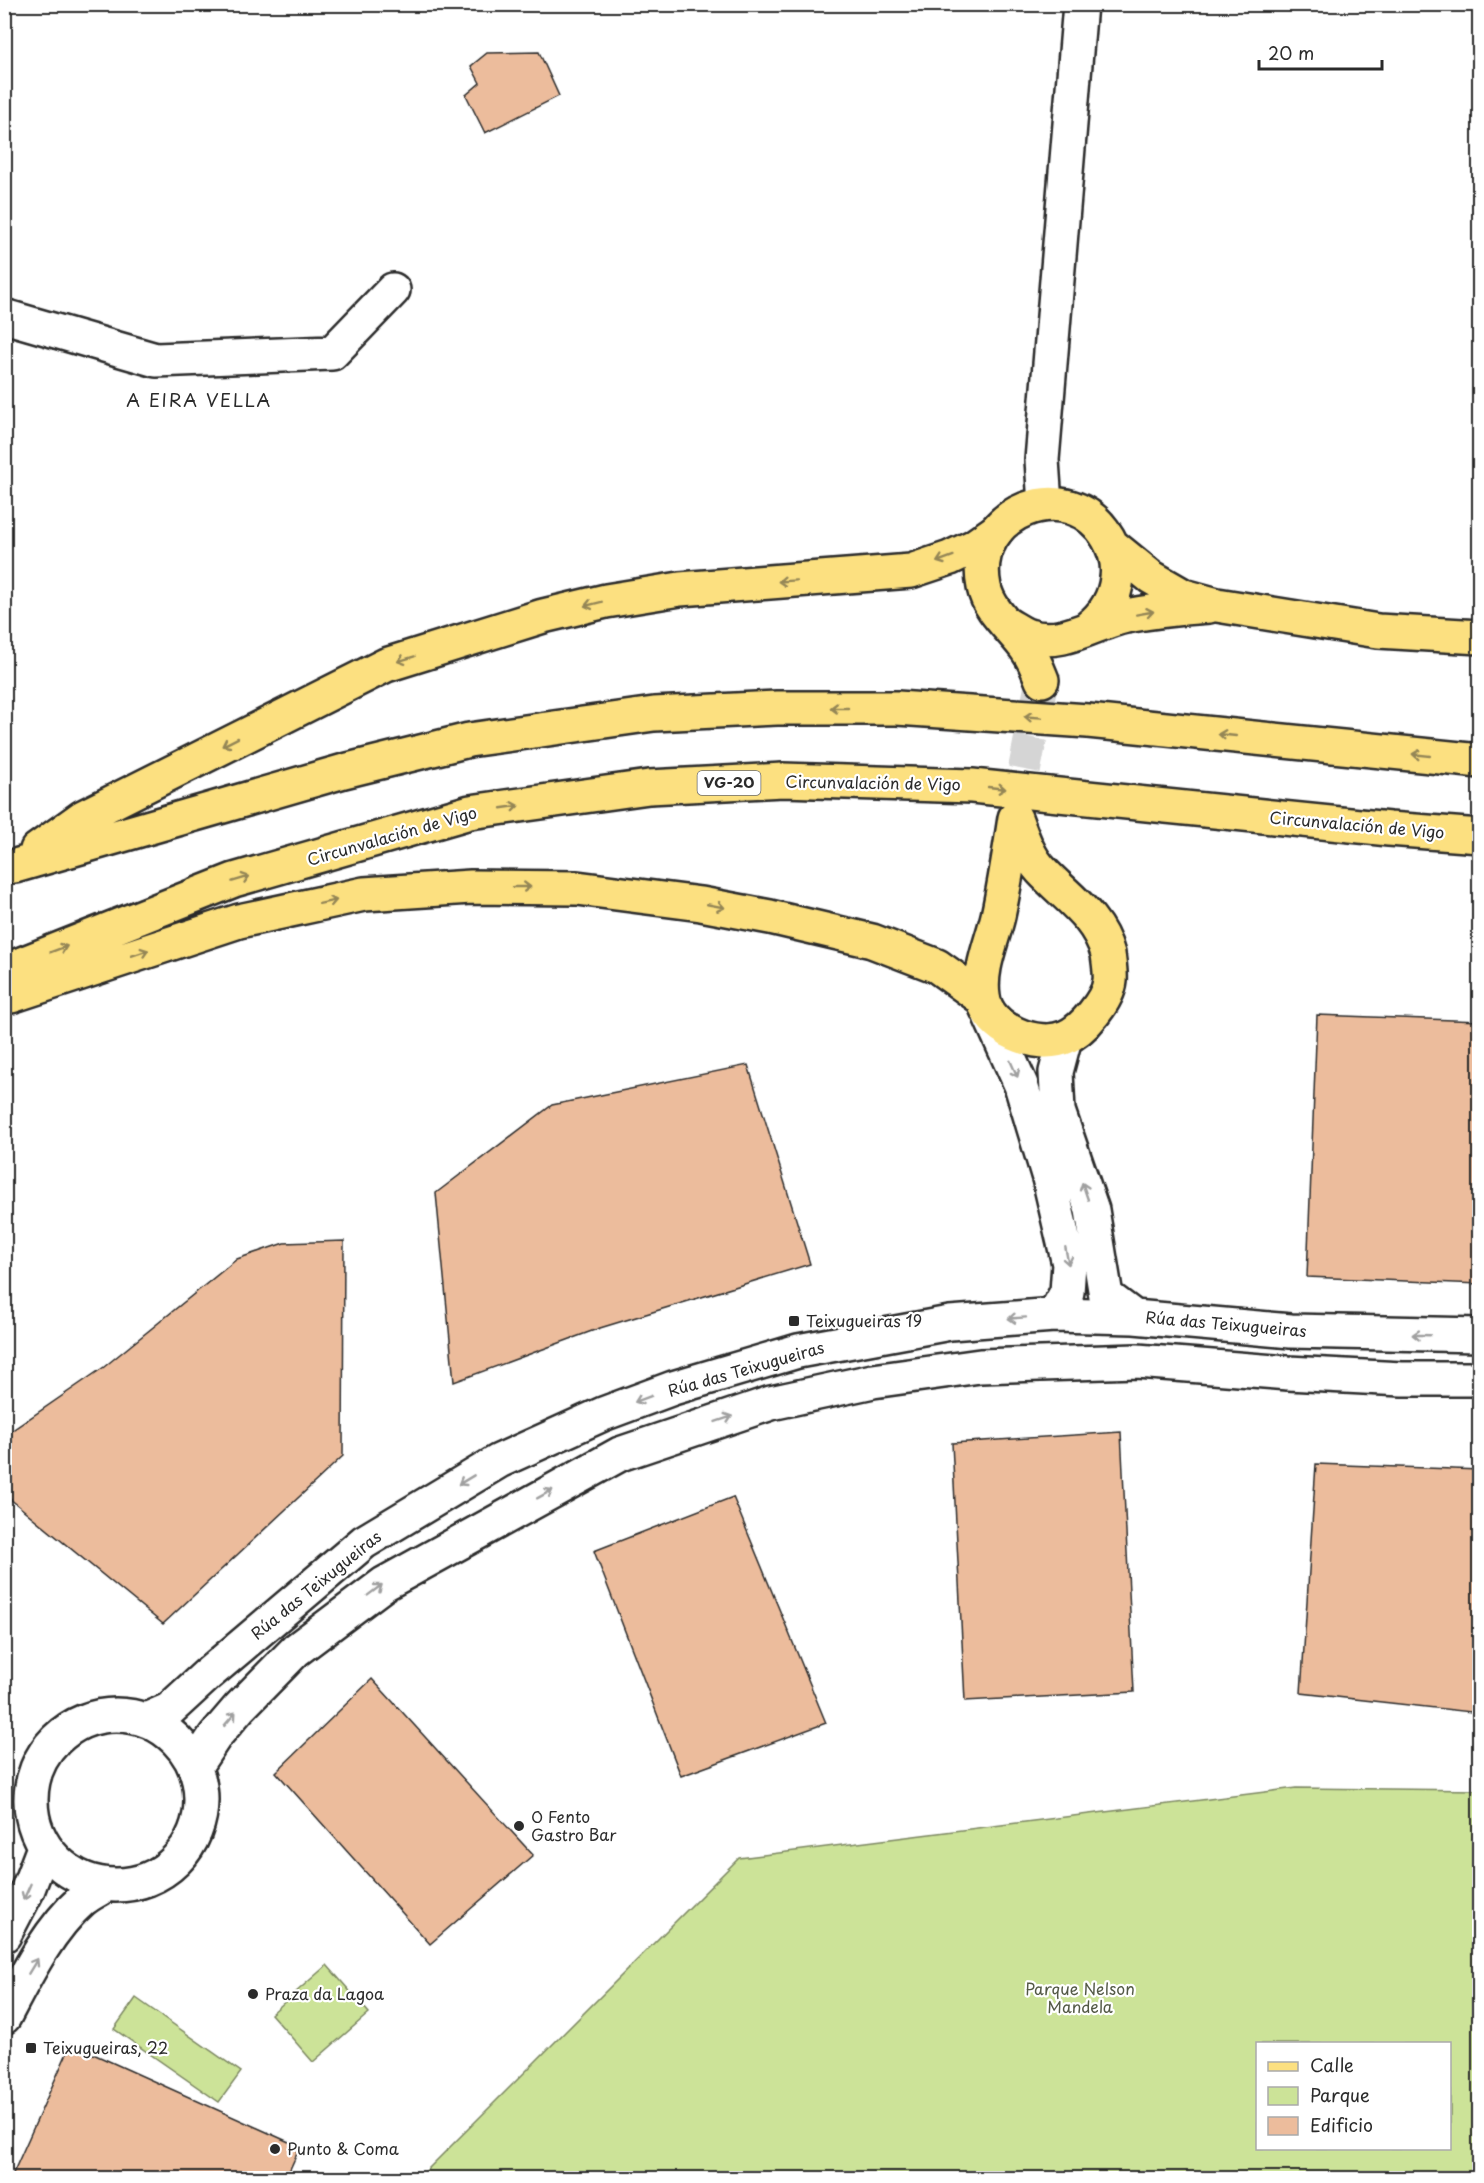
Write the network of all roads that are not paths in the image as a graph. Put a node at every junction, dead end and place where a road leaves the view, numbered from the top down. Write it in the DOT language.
graph roads {
  1 [pos="1080,4"];
  2 [pos="393,290"];
  3 [pos="4,316"];
  4 [pos="1046,504"];
  5 [pos="996,531"];
  6 [pos="1114,547"];
  7 [pos="1217,605"];
  8 [pos="1080,632"];
  9 [pos="1479,637"];
  10 [pos="1479,761"];
  11 [pos="1479,836"];
  12 [pos="10,868"];
  13 [pos="4,970"];
  14 [pos="4,996"];
  15 [pos="986,1007"];
  16 [pos="1065,1038"];
  17 [pos="1054,1315"];
  18 [pos="1134,1317"];
  19 [pos="1479,1335"];
  20 [pos="1479,1379"];
  21 [pos="146,1720"];
  22 [pos="195,1766"];
  23 [pos="44,1847"];
  24 [pos="106,1885"];
  25 [pos="4,1935"];
  26 [pos="4,2017"];
  1 -- 4 [label="street"];
  2 -- 3 [label="street"];
  4 -- 5 [label="main road"];
  4 -- 6 [label="main road"];
  5 -- 8 [label="main road"];
  5 -- 12 [label="main road, one-way"];
  6 -- 7 [label="main road"];
  6 -- 8 [label="main road"];
  8 -- 7 [label="main road, one-way"];
  7 -- 9 [label="main road"];
  10 -- 12 [label="main road, one-way"];
  13 -- 11 [label="main road, Circunvalación de Vigo / VG-20, one-way"];
  14 -- 15 [label="main road, one-way"];
  15 -- 16 [label="main road"];
  15 -- 16 [label="main road"];
  15 -- 17 [label="street, one-way"];
  18 -- 16 [label="street, one-way"];
  17 -- 18 [label="street, Rúa das Teixugueiras"];
  17 -- 21 [label="street, Rúa das Teixugueiras, one-way"];
  19 -- 18 [label="street, Rúa das Teixugueiras, one-way"];
  22 -- 20 [label="street, one-way"];
  21 -- 22 [label="street"];
  21 -- 23 [label="street"];
  22 -- 24 [label="street"];
  23 -- 24 [label="street"];
  23 -- 25 [label="street, one-way"];
  26 -- 24 [label="street, one-way"];
}
